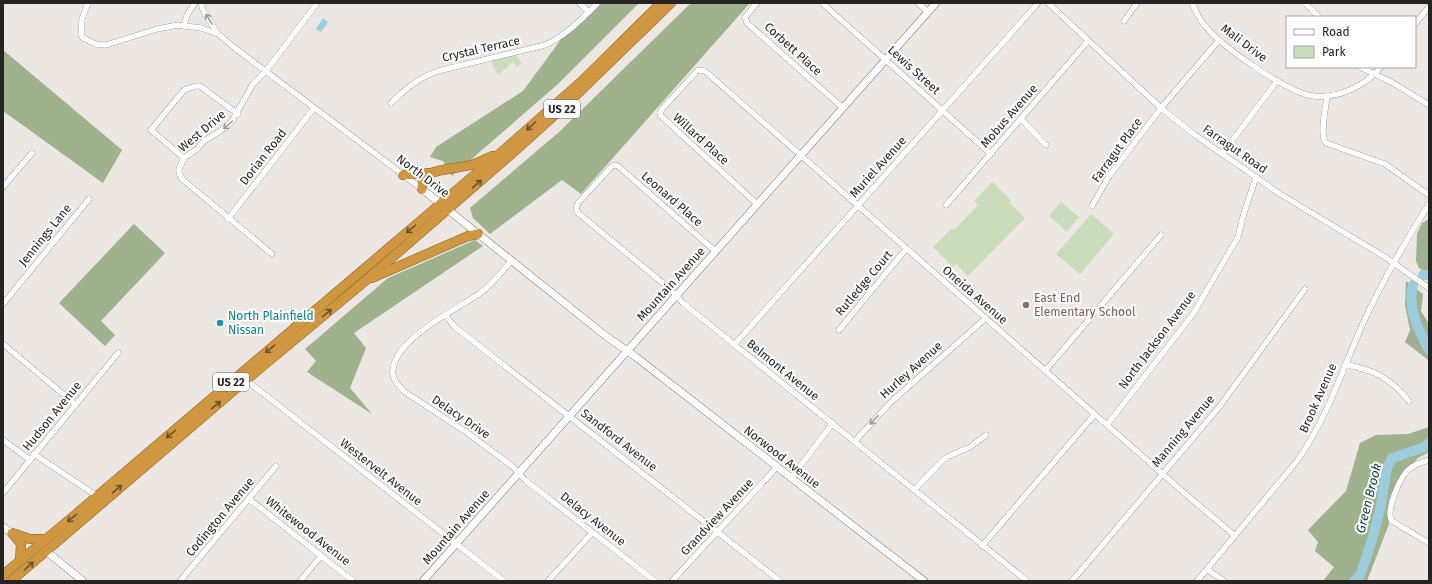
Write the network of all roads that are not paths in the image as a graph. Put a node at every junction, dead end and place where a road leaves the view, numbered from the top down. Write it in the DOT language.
graph roads {
  1 [pos="88,3"];
  2 [pos="195,3"];
  3 [pos="201,3"];
  4 [pos="317,3"];
  5 [pos="579,3"];
  6 [pos="598,3"];
  7 [pos="661,3"];
  8 [pos="671,3"];
  9 [pos="757,3"];
  10 [pos="822,3"];
  11 [pos="918,3"];
  12 [pos="936,3"];
  13 [pos="1038,3"];
  14 [pos="1048,3"];
  15 [pos="1137,3"];
  16 [pos="1192,3"];
  17 [pos="1305,3"];
  18 [pos="1429,7"];
  19 [pos="588,12"];
  20 [pos="928,12"];
  21 [pos="1318,16"];
  22 [pos="1124,22"];
  23 [pos="1416,23"];
  24 [pos="184,26"];
  25 [pos="218,34"];
  26 [pos="1220,40"];
  27 [pos="1088,41"];
  28 [pos="885,60"];
  29 [pos="1362,68"];
  30 [pos="1380,68"];
  31 [pos="702,70"];
  32 [pos="266,72"];
  33 [pos="1375,74"];
  34 [pos="1277,81"];
  35 [pos="1327,96"];
  36 [pos="391,103"];
  37 [pos="1429,105"];
  38 [pos="314,108"];
  39 [pos="843,108"];
  40 [pos="1161,108"];
  41 [pos="943,111"];
  42 [pos="238,114"];
  43 [pos="1021,119"];
  44 [pos="1046,145"];
  45 [pos="505,149"];
  46 [pos="32,153"];
  47 [pos="991,154"];
  48 [pos="1222,154"];
  49 [pos="800,155"];
  50 [pos="184,158"];
  51 [pos="615,165"];
  52 [pos="432,173"];
  53 [pos="404,175"];
  54 [pos="1256,177"];
  55 [pos="3,187"];
  56 [pos="422,189"];
  57 [pos="1429,195"];
  58 [pos="89,199"];
  59 [pos="757,204"];
  60 [pos="1429,204"];
  61 [pos="946,205"];
  62 [pos="858,206"];
  63 [pos="1092,206"];
  64 [pos="445,207"];
  65 [pos="228,219"];
  66 [pos="478,234"];
  67 [pos="1161,235"];
  68 [pos="906,249"];
  69 [pos="715,251"];
  70 [pos="272,254"];
  71 [pos="511,261"];
  72 [pos="1393,262"];
  73 [pos="364,282"];
  74 [pos="1427,287"];
  75 [pos="1305,289"];
  76 [pos="676,295"];
  77 [pos="3,304"];
  78 [pos="446,316"];
  79 [pos="986,318"];
  80 [pos="839,330"];
  81 [pos="3,344"];
  82 [pos="734,345"];
  83 [pos="626,351"];
  84 [pos="118,353"];
  85 [pos="1345,364"];
  86 [pos="1045,371"];
  87 [pos="246,380"];
  88 [pos="1409,401"];
  89 [pos="75,404"];
  90 [pos="569,415"];
  91 [pos="1094,415"];
  92 [pos="833,423"];
  93 [pos="1107,425"];
  94 [pos="986,435"];
  95 [pos="3,440"];
  96 [pos="855,441"];
  97 [pos="34,454"];
  98 [pos="30,460"];
  99 [pos="1429,460"];
  100 [pos="276,466"];
  101 [pos="777,467"];
  102 [pos="518,473"];
  103 [pos="1162,473"];
  104 [pos="791,478"];
  105 [pos="914,490"];
  106 [pos="3,493"];
  107 [pos="97,496"];
  108 [pos="249,499"];
  109 [pos="3,527"];
  110 [pos="718,532"];
  111 [pos="12,533"];
  112 [pos="592,533"];
  113 [pos="1234,535"];
  114 [pos="46,539"];
  115 [pos="456,543"];
  116 [pos="1429,543"];
  117 [pos="982,546"];
  118 [pos="46,552"];
  119 [pos="321,556"];
  120 [pos="20,560"];
  121 [pos="1207,569"];
  122 [pos="3,575"];
  123 [pos="11,581"];
  124 [pos="83,581"];
  125 [pos="180,581"];
  126 [pos="300,581"];
  127 [pos="353,581"];
  128 [pos="423,581"];
  129 [pos="504,581"];
  130 [pos="548,581"];
  131 [pos="655,581"];
  132 [pos="672,581"];
  133 [pos="780,581"];
  134 [pos="924,581"];
  135 [pos="1027,581"];
  136 [pos="1072,581"];
  137 [pos="1197,581"];
  138 [pos="1224,581"];
  1 -- 24 [label="street, North Drive"];
  2 -- 24 [label="street"];
  25 -- 3 [label="street, one-way"];
  4 -- 32 [label="street, West Drive"];
  5 -- 19 [label="street"];
  6 -- 19 [label="street, Crystal Terrace"];
  7 -- 45 [label="highway, US 22, one-way"];
  64 -- 8 [label="highway, US 22, one-way"];
  9 -- 39 [label="street, Corbett Place"];
  10 -- 28 [label="street, Lewis Street"];
  11 -- 20 [label="street"];
  12 -- 20 [label="street, Mountain Avenue"];
  13 -- 41 [label="street, Muriel Avenue"];
  14 -- 27 [label="street, Farragut Road"];
  15 -- 22 [label="street"];
  16 -- 26 [label="street, Mali Drive"];
  17 -- 21 [label="street"];
  18 -- 23 [label="street"];
  19 -- 36 [label="street, Crystal Terrace"];
  20 -- 28 [label="street, Mountain Avenue"];
  24 -- 25 [label="street, North Drive"];
  25 -- 32 [label="street, North Drive"];
  26 -- 34 [label="street, Mali Drive"];
  26 -- 40 [label="street, Farragut Place"];
  27 -- 40 [label="street, Farragut Road"];
  27 -- 43 [label="street, Mobus Avenue"];
  28 -- 39 [label="street, Mountain Avenue"];
  28 -- 41 [label="street, Lewis Street"];
  29 -- 33 [label="street"];
  30 -- 33 [label="street, Mali Drive"];
  31 -- 49 [label="street, Oneida Avenue"];
  31 -- 59 [label="street, Willard Place"];
  32 -- 38 [label="street, North Drive"];
  32 -- 42 [label="street, West Drive"];
  33 -- 35 [label="street, Mali Drive"];
  33 -- 37 [label="street"];
  34 -- 35 [label="street, Mali Drive"];
  34 -- 48 [label="street"];
  35 -- 57 [label="street"];
  38 -- 53 [label="street, North Drive"];
  38 -- 65 [label="street, Dorian Road"];
  39 -- 49 [label="street, Mountain Avenue"];
  40 -- 48 [label="street, Farragut Road"];
  40 -- 63 [label="street, Farragut Place"];
  41 -- 47 [label="street, Lewis Street"];
  41 -- 62 [label="street, Muriel Avenue"];
  42 -- 50 [label="street, West Drive, one-way"];
  42 -- 50 [label="street"];
  43 -- 44 [label="street"];
  43 -- 47 [label="street, Mobus Avenue"];
  45 -- 52 [label="highway"];
  45 -- 64 [label="highway, US 22"];
  46 -- 55 [label="street"];
  47 -- 61 [label="street, Mobus Avenue"];
  48 -- 54 [label="street, Farragut Road"];
  49 -- 59 [label="street, Mountain Avenue"];
  49 -- 62 [label="street, Oneida Avenue"];
  50 -- 65 [label="street, West Drive"];
  51 -- 69 [label="street, Leonard Place"];
  51 -- 76 [label="street, Belmont Avenue"];
  52 -- 53 [label="highway"];
  52 -- 56 [label="highway"];
  53 -- 56 [label="street, North Drive"];
  54 -- 72 [label="street, Farragut Road"];
  54 -- 93 [label="street, North Jackson Avenue"];
  56 -- 64 [label="street, North Drive"];
  58 -- 77 [label="street, Jennings Lane"];
  59 -- 69 [label="street, Mountain Avenue"];
  60 -- 72 [label="street, Brook Avenue"];
  62 -- 68 [label="street, Oneida Avenue"];
  62 -- 82 [label="street, Muriel Avenue"];
  64 -- 66 [label="street, North Drive"];
  64 -- 73 [label="highway, US 22"];
  64 -- 107 [label="highway, US 22, one-way"];
  65 -- 70 [label="street, West Drive"];
  66 -- 71 [label="street, North Drive"];
  66 -- 73 [label="highway"];
  67 -- 86 [label="street"];
  68 -- 79 [label="street, Oneida Avenue"];
  68 -- 80 [label="street, Rutledge Court"];
  69 -- 76 [label="street, Mountain Avenue"];
  71 -- 78 [label="street"];
  71 -- 83 [label="street, North Drive"];
  72 -- 74 [label="street, Farragut Road"];
  72 -- 85 [label="street, Brook Avenue"];
  87 -- 73 [label="highway, US 22, one-way"];
  75 -- 103 [label="street, Manning Avenue"];
  76 -- 82 [label="street, Belmont Avenue"];
  76 -- 83 [label="street, Mountain Avenue"];
  78 -- 90 [label="street, Sandford Avenue"];
  78 -- 102 [label="street, Delacy Drive"];
  79 -- 86 [label="street, Oneida Avenue"];
  79 -- 96 [label="street, Hurley Avenue, one-way"];
  81 -- 89 [label="street"];
  82 -- 92 [label="street, Belmont Avenue"];
  83 -- 90 [label="street, Mountain Avenue"];
  83 -- 101 [label="street, Norwood Avenue"];
  84 -- 89 [label="street, Hudson Avenue"];
  85 -- 88 [label="street"];
  85 -- 113 [label="street, Brook Avenue"];
  86 -- 91 [label="street, Oneida Avenue"];
  87 -- 115 [label="street, Westervelt Avenue"];
  118 -- 87 [label="highway, US 22, one-way"];
  89 -- 97 [label="street, Hudson Avenue"];
  90 -- 102 [label="street, Mountain Avenue"];
  90 -- 110 [label="street, Sandford Avenue"];
  91 -- 93 [label="street, Oneida Avenue"];
  91 -- 117 [label="street"];
  92 -- 96 [label="street, Belmont Avenue"];
  92 -- 104 [label="street"];
  93 -- 103 [label="street, Oneida Avenue"];
  94 -- 105 [label="street"];
  95 -- 98 [label="street"];
  96 -- 105 [label="street, Belmont Avenue"];
  97 -- 98 [label="street, Hudson Avenue"];
  97 -- 107 [label="street"];
  98 -- 106 [label="street, Hudson Avenue"];
  99 -- 116 [label="street"];
  100 -- 108 [label="street, Codington Avenue"];
  101 -- 104 [label="street, Norwood Avenue"];
  101 -- 110 [label="street, Grandview Avenue"];
  102 -- 112 [label="street, Delacy Avenue"];
  102 -- 115 [label="street, Mountain Avenue"];
  103 -- 113 [label="street, Oneida Avenue"];
  103 -- 136 [label="street, Manning Avenue"];
  104 -- 134 [label="street, Norwood Avenue"];
  105 -- 117 [label="street, Belmont Avenue"];
  107 -- 114 [label="highway, US 22, one-way"];
  108 -- 119 [label="street, Whitewood Avenue"];
  108 -- 125 [label="street, Codington Avenue"];
  109 -- 111 [label="street"];
  110 -- 132 [label="street, Grandview Avenue"];
  110 -- 133 [label="street, Sandford Avenue"];
  111 -- 114 [label="highway"];
  111 -- 120 [label="highway"];
  112 -- 130 [label="street"];
  112 -- 131 [label="street, Delacy Avenue"];
  113 -- 121 [label="street, Brook Avenue"];
  114 -- 120 [label="highway, US 22"];
  115 -- 128 [label="street, Mountain Avenue"];
  115 -- 129 [label="street, Westervelt Avenue"];
  117 -- 135 [label="street, Belmont Avenue"];
  123 -- 118 [label="highway, US 22, one-way"];
  118 -- 124 [label="street"];
  119 -- 126 [label="street"];
  119 -- 127 [label="street, Whitewood Avenue"];
  120 -- 122 [label="highway, US 22"];
  121 -- 137 [label="street, Brook Avenue"];
  121 -- 138 [label="street"];
}
